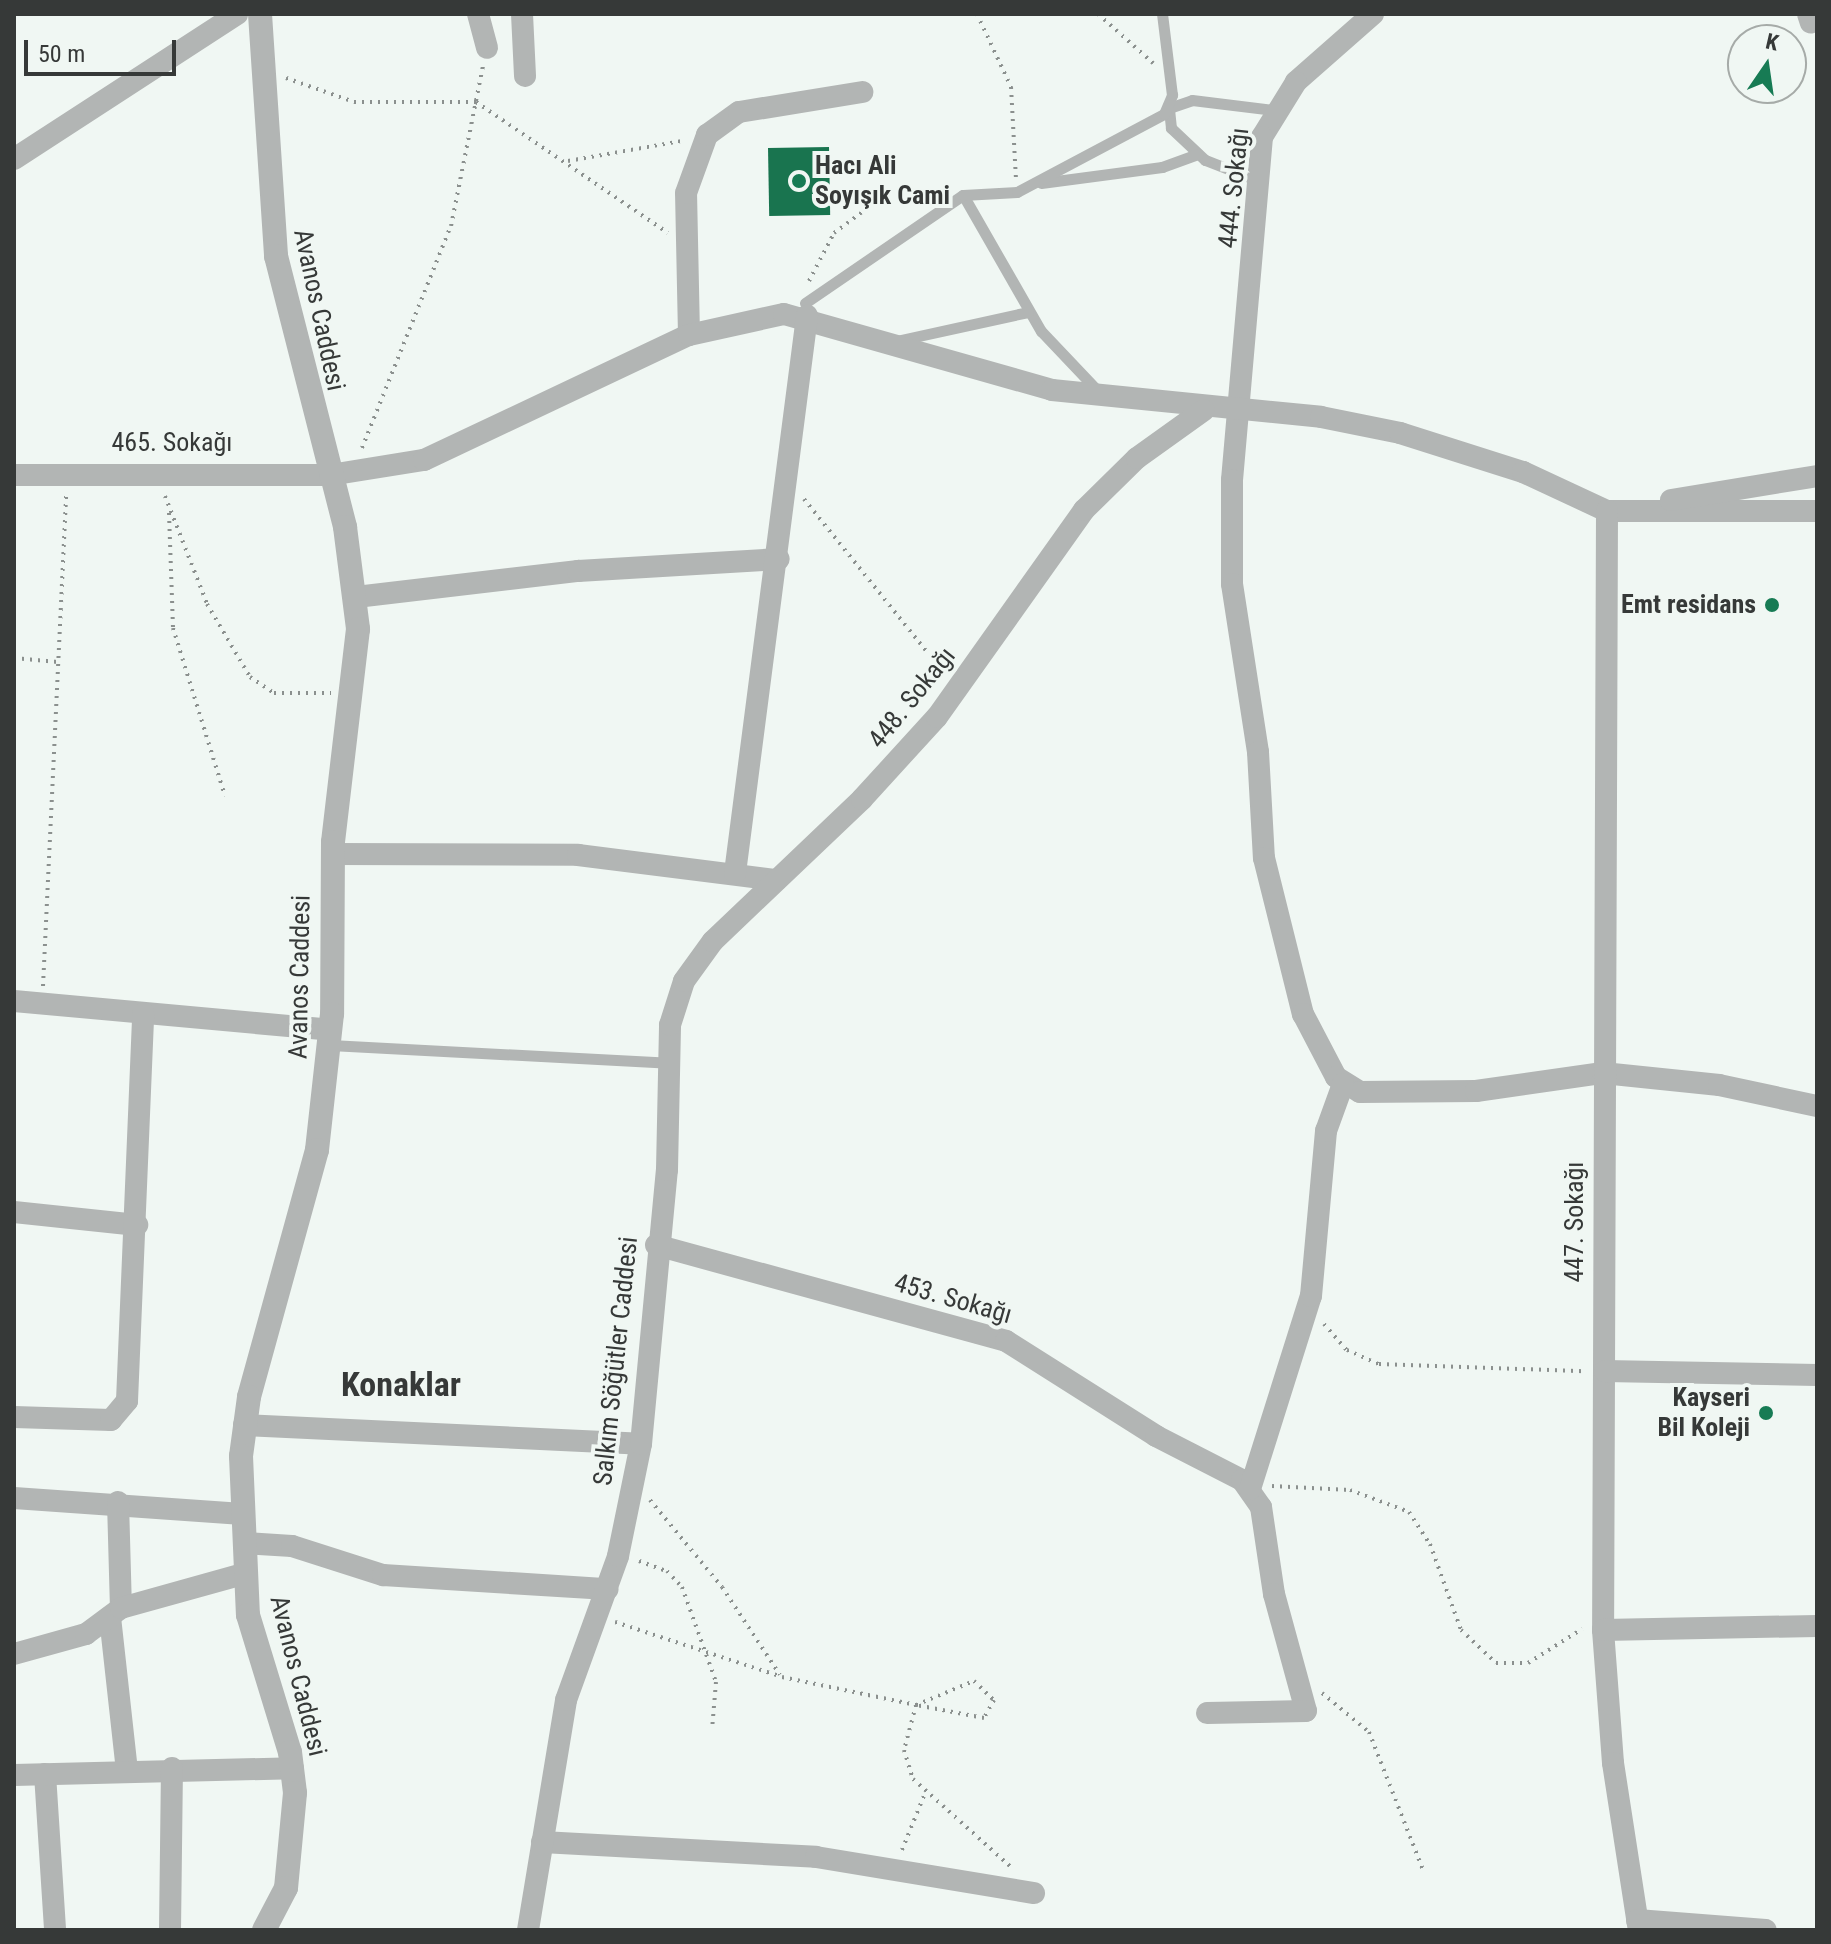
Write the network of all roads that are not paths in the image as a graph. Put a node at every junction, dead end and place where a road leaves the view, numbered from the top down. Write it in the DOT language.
graph roads {
  1 [pos="237,14"];
  2 [pos="260,14"];
  3 [pos="478,14"];
  4 [pos="522,14"];
  5 [pos="1162,14"];
  6 [pos="1373,14"];
  7 [pos="487,48"];
  8 [pos="525,76"];
  9 [pos="862,92"];
  10 [pos="1169,108"];
  11 [pos="1273,110"];
  12 [pos="1198,154"];
  13 [pos="14,159"];
  14 [pos="1259,181"];
  15 [pos="1037,183"];
  16 [pos="963,195"];
  17 [pos="806,309"];
  18 [pos="1028,312"];
  19 [pos="689,335"];
  20 [pos="882,344"];
  21 [pos="1108,399"];
  22 [pos="1204,410"];
  23 [pos="1243,411"];
  24 [pos="342,473"];
  25 [pos="14,475"];
  26 [pos="1817,476"];
  27 [pos="1607,511"];
  28 [pos="1817,511"];
  29 [pos="779,559"];
  30 [pos="356,597"];
  31 [pos="332,854"];
  32 [pos="735,873"];
  33 [pos="776,880"];
  34 [pos="14,1001"];
  35 [pos="143,1013"];
  36 [pos="670,1025"];
  37 [pos="330,1037"];
  38 [pos="669,1063"];
  39 [pos="1603,1073"];
  40 [pos="1343,1084"];
  41 [pos="1817,1106"];
  42 [pos="14,1212"];
  43 [pos="137,1225"];
  44 [pos="656,1245"];
  45 [pos="1605,1371"];
  46 [pos="1817,1375"];
  47 [pos="14,1417"];
  48 [pos="244,1425"];
  49 [pos="641,1444"];
  50 [pos="1250,1489"];
  51 [pos="14,1498"];
  52 [pos="118,1502"];
  53 [pos="242,1514"];
  54 [pos="244,1543"];
  55 [pos="246,1573"];
  56 [pos="608,1589"];
  57 [pos="115,1613"];
  58 [pos="1817,1626"];
  59 [pos="1603,1630"];
  60 [pos="14,1654"];
  61 [pos="1207,1713"];
  62 [pos="172,1768"];
  63 [pos="293,1768"];
  64 [pos="127,1771"];
  65 [pos="45,1774"];
  66 [pos="14,1775"];
  67 [pos="542,1842"];
  68 [pos="1034,1893"];
  69 [pos="1638,1925"];
  70 [pos="55,1930"];
  71 [pos="170,1930"];
  72 [pos="264,1930"];
  73 [pos="528,1930"];
  74 [pos="1766,1930"];
  1 -- 13 [label="street"];
  2 -- 24 [label="street, Avanos Caddesi"];
  3 -- 7 [label="street"];
  4 -- 8 [label="street"];
  5 -- 10 [label="lane"];
  6 -- 11 [label="street, 444. Sokağı"];
  9 -- 19 [label="street"];
  10 -- 11 [label="lane"];
  10 -- 12 [label="lane"];
  10 -- 15 [label="lane"];
  11 -- 14 [label="street, 444. Sokağı"];
  12 -- 14 [label="lane"];
  12 -- 15 [label="lane"];
  14 -- 23 [label="street, 444. Sokağı"];
  15 -- 16 [label="lane"];
  16 -- 17 [label="lane"];
  16 -- 18 [label="lane"];
  17 -- 19 [label="street, 465. Sokağı"];
  17 -- 20 [label="street"];
  17 -- 29 [label="street"];
  18 -- 20 [label="lane"];
  18 -- 21 [label="lane"];
  19 -- 24 [label="street, 465. Sokağı"];
  20 -- 21 [label="street"];
  21 -- 22 [label="street"];
  22 -- 23 [label="street"];
  22 -- 33 [label="street, 448. Sokağı"];
  23 -- 27 [label="street"];
  23 -- 40 [label="street, 444. Sokağı"];
  24 -- 25 [label="street, 465. Sokağı"];
  24 -- 30 [label="street, Avanos Caddesi"];
  26 -- 27 [label="street"];
  27 -- 28 [label="street"];
  27 -- 39 [label="street, 447. Sokağı"];
  29 -- 30 [label="street"];
  29 -- 32 [label="street"];
  30 -- 31 [label="street, Avanos Caddesi"];
  31 -- 32 [label="street"];
  31 -- 37 [label="street, Avanos Caddesi"];
  32 -- 33 [label="street"];
  33 -- 36 [label="street, 448. Sokağı"];
  34 -- 35 [label="street"];
  35 -- 37 [label="street"];
  35 -- 43 [label="street"];
  36 -- 38 [label="street, Salkım Söğütler Caddesi"];
  37 -- 38 [label="lane"];
  37 -- 48 [label="street, Avanos Caddesi"];
  38 -- 44 [label="street, Salkım Söğütler Caddesi"];
  39 -- 40 [label="street"];
  39 -- 41 [label="street"];
  39 -- 45 [label="street, 447. Sokağı"];
  40 -- 50 [label="street"];
  42 -- 43 [label="street"];
  43 -- 47 [label="street"];
  44 -- 49 [label="street, Salkım Söğütler Caddesi"];
  44 -- 50 [label="street, 453. Sokağı"];
  45 -- 46 [label="street"];
  45 -- 59 [label="street, 447. Sokağı"];
  48 -- 49 [label="street"];
  48 -- 53 [label="street, Avanos Caddesi"];
  49 -- 56 [label="street, Salkım Söğütler Caddesi"];
  50 -- 61 [label="street"];
  51 -- 52 [label="street"];
  52 -- 53 [label="street"];
  52 -- 57 [label="street"];
  53 -- 54 [label="street, Avanos Caddesi"];
  54 -- 55 [label="street, Avanos Caddesi"];
  54 -- 56 [label="street"];
  55 -- 57 [label="street"];
  55 -- 63 [label="street, Avanos Caddesi"];
  56 -- 67 [label="street, Salkım Söğütler Caddesi"];
  57 -- 60 [label="street"];
  57 -- 64 [label="street"];
  58 -- 59 [label="street"];
  59 -- 69 [label="street, 447. Sokağı"];
  62 -- 63 [label="street"];
  62 -- 64 [label="street"];
  62 -- 71 [label="street"];
  63 -- 72 [label="street, Avanos Caddesi"];
  64 -- 65 [label="street"];
  65 -- 66 [label="street"];
  65 -- 70 [label="street"];
  67 -- 68 [label="street"];
  67 -- 73 [label="street, Salkım Söğütler Caddesi"];
  69 -- 74 [label="street"];
}
